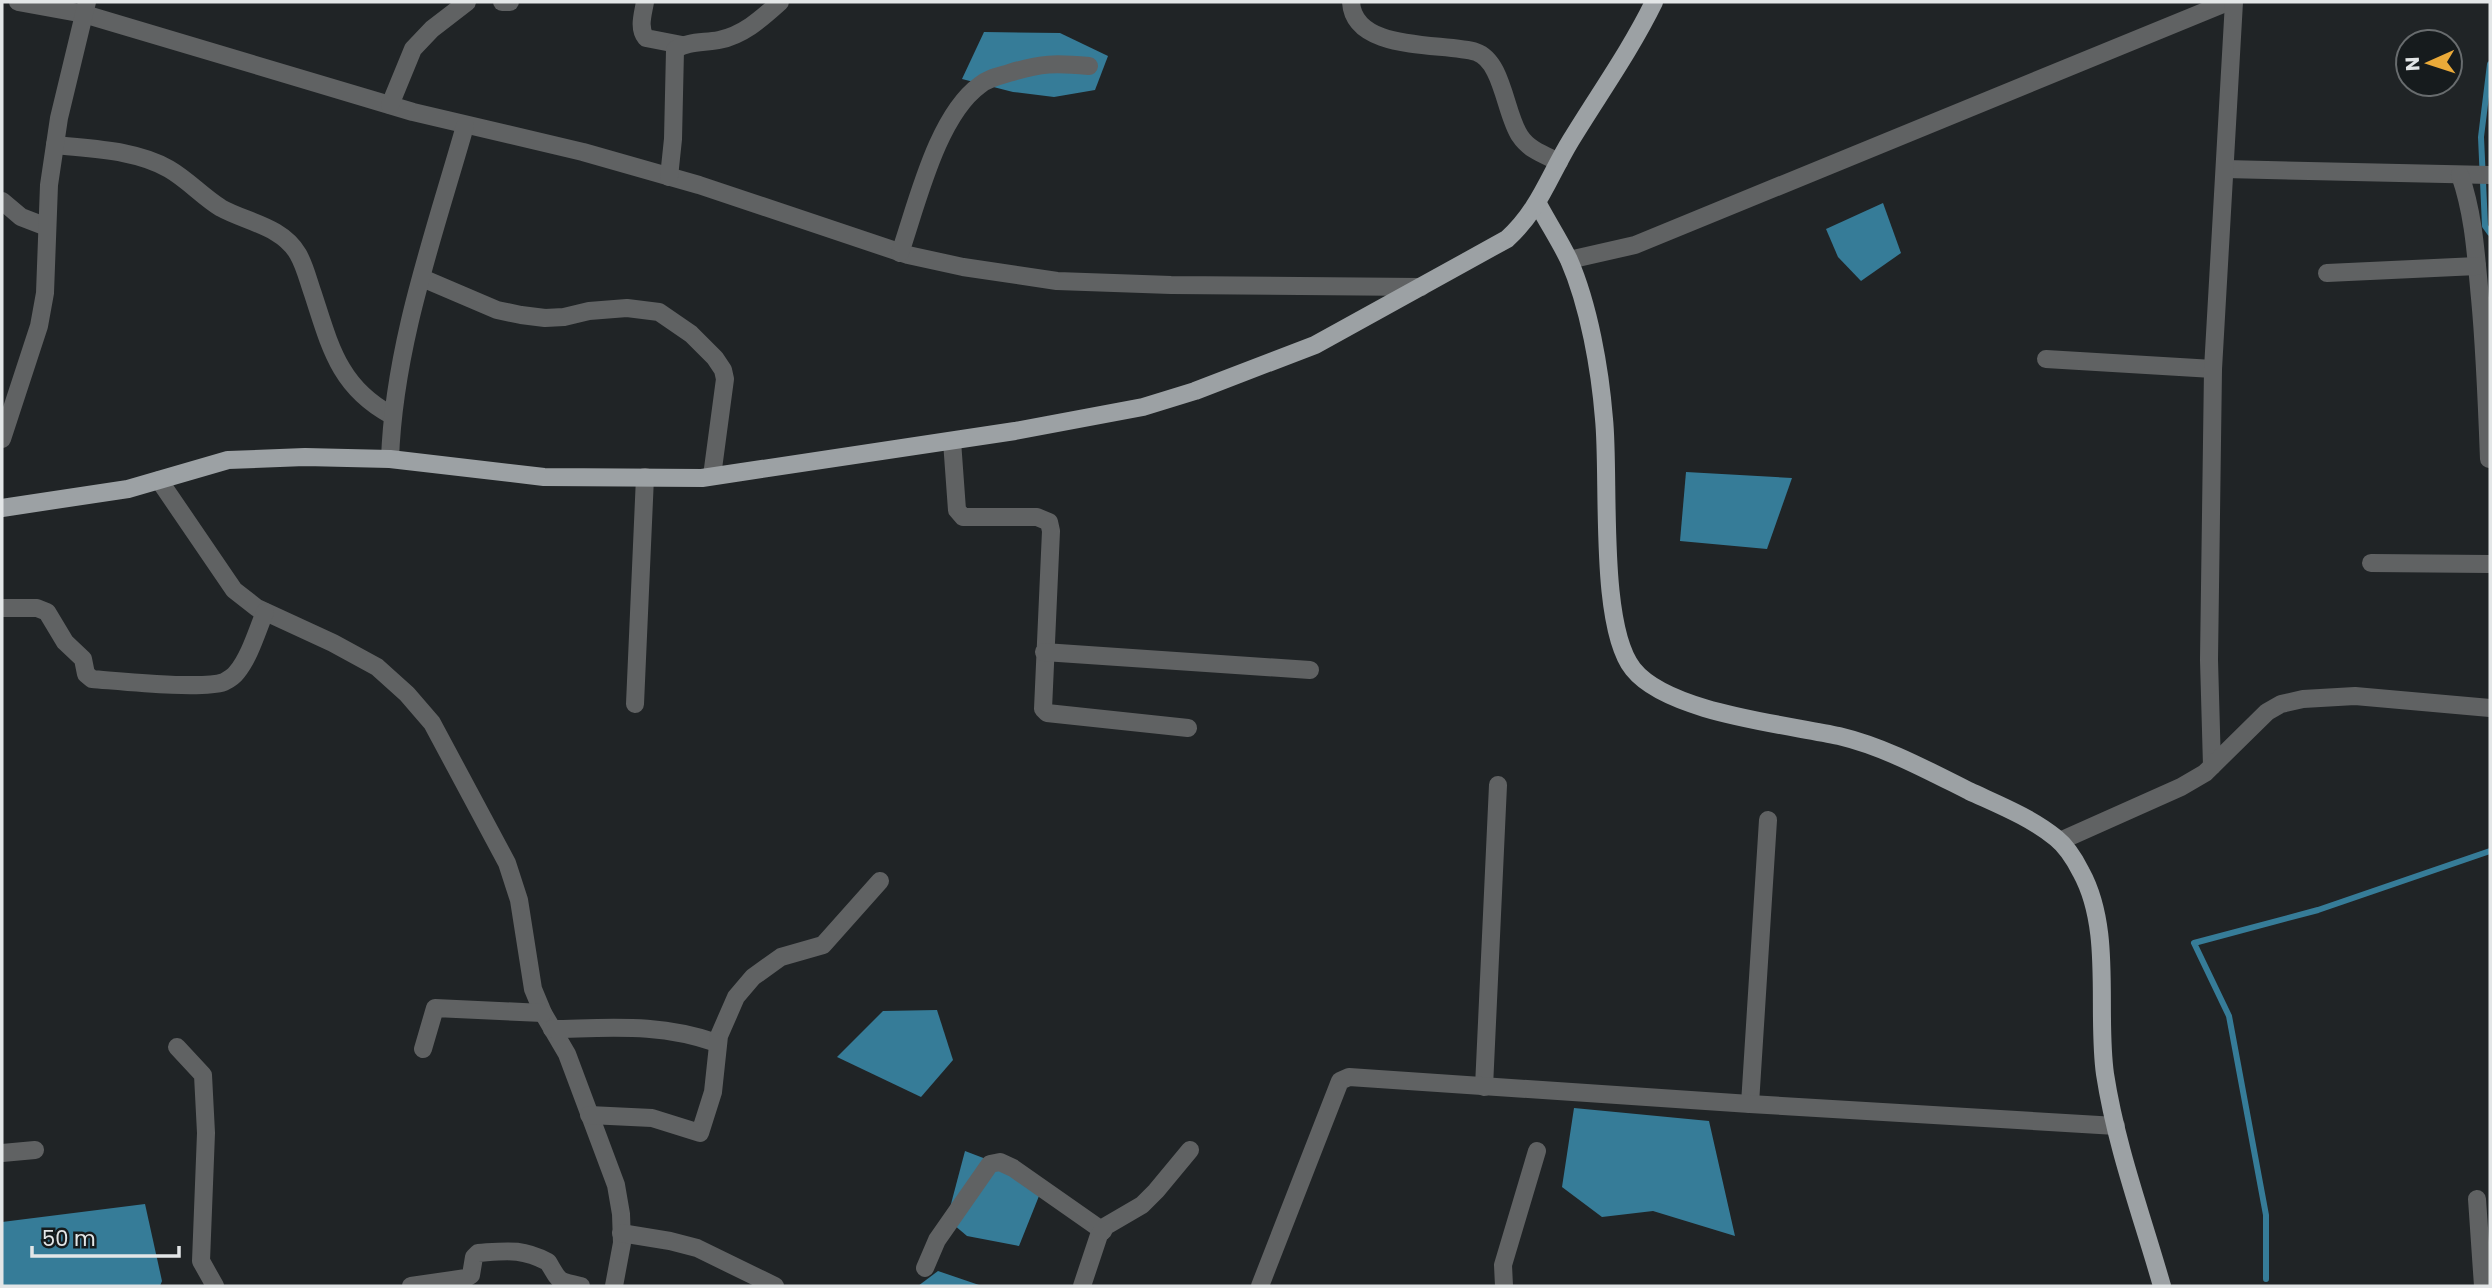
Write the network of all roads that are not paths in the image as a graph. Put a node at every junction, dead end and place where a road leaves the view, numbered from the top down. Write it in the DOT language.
graph roads {
  1 [pos="18,2"];
  2 [pos="467,2"];
  3 [pos="502,2"];
  4 [pos="510,2"];
  5 [pos="645,2"];
  6 [pos="780,2"];
  7 [pos="1351,2"];
  8 [pos="1654,2"];
  9 [pos="2231,2"];
  10 [pos="86,8"];
  11 [pos="682,45"];
  12 [pos="1088,66"];
  13 [pos="390,105"];
  14 [pos="465,126"];
  15 [pos="55,145"];
  16 [pos="1559,162"];
  17 [pos="2225,169"];
  18 [pos="2462,175"];
  19 [pos="2489,175"];
  20 [pos="669,177"];
  21 [pos="2,201"];
  22 [pos="1538,204"];
  23 [pos="47,227"];
  24 [pos="900,253"];
  25 [pos="1569,260"];
  26 [pos="2477,266"];
  27 [pos="2327,273"];
  28 [pos="422,278"];
  29 [pos="1421,287"];
  30 [pos="2046,359"];
  31 [pos="2213,369"];
  32 [pos="391,415"];
  33 [pos="2,439"];
  34 [pos="952,440"];
  35 [pos="390,459"];
  36 [pos="2489,459"];
  37 [pos="712,476"];
  38 [pos="645,477"];
  39 [pos="159,480"];
  40 [pos="2,508"];
  41 [pos="2371,563"];
  42 [pos="2490,564"];
  43 [pos="2,608"];
  44 [pos="265,612"];
  45 [pos="1044,652"];
  46 [pos="1310,670"];
  47 [pos="635,704"];
  48 [pos="2490,708"];
  49 [pos="1188,728"];
  50 [pos="2212,766"];
  51 [pos="1498,785"];
  52 [pos="1768,820"];
  53 [pos="2060,841"];
  54 [pos="880,881"];
  55 [pos="548,1021"];
  56 [pos="717,1044"];
  57 [pos="177,1047"];
  58 [pos="423,1049"];
  59 [pos="1485,1087"];
  60 [pos="1750,1104"];
  61 [pos="589,1115"];
  62 [pos="2116,1126"];
  63 [pos="35,1150"];
  64 [pos="1189,1150"];
  65 [pos="1537,1151"];
  66 [pos="2,1153"];
  67 [pos="2477,1199"];
  68 [pos="1103,1231"];
  69 [pos="621,1233"];
  70 [pos="925,1268"];
  71 [pos="215,1286"];
  72 [pos="411,1286"];
  73 [pos="581,1286"];
  74 [pos="614,1286"];
  75 [pos="775,1286"];
  76 [pos="1082,1286"];
  77 [pos="1260,1286"];
  78 [pos="1504,1286"];
  79 [pos="2162,1286"];
  80 [pos="2483,1286"];
  1 -- 10 [label="street"];
  2 -- 13 [label="street"];
  3 -- 4 [label="street"];
  5 -- 11 [label="street"];
  6 -- 11 [label="street"];
  7 -- 16 [label="street"];
  8 -- 16 [label="main road"];
  9 -- 17 [label="street"];
  9 -- 25 [label="street"];
  10 -- 13 [label="street"];
  10 -- 15 [label="street"];
  11 -- 20 [label="street"];
  12 -- 24 [label="street"];
  13 -- 14 [label="street"];
  14 -- 20 [label="street"];
  14 -- 28 [label="street"];
  15 -- 23 [label="street"];
  15 -- 32 [label="street"];
  16 -- 22 [label="main road"];
  17 -- 18 [label="street"];
  17 -- 31 [label="street"];
  18 -- 19 [label="street"];
  18 -- 26 [label="street"];
  20 -- 24 [label="street"];
  21 -- 23 [label="street"];
  22 -- 25 [label="main road"];
  22 -- 29 [label="main road"];
  23 -- 33 [label="street"];
  24 -- 29 [label="street"];
  25 -- 53 [label="main road"];
  26 -- 27 [label="street"];
  26 -- 36 [label="street"];
  28 -- 32 [label="street"];
  28 -- 37 [label="street"];
  29 -- 34 [label="main road"];
  30 -- 31 [label="street"];
  31 -- 50 [label="street"];
  32 -- 35 [label="street"];
  34 -- 37 [label="main road"];
  34 -- 45 [label="street"];
  35 -- 38 [label="main road"];
  35 -- 39 [label="main road"];
  37 -- 38 [label="main road"];
  38 -- 47 [label="street"];
  39 -- 40 [label="main road"];
  39 -- 44 [label="street"];
  41 -- 42 [label="street"];
  43 -- 44 [label="street"];
  44 -- 55 [label="street"];
  45 -- 46 [label="street"];
  45 -- 49 [label="street"];
  48 -- 50 [label="street"];
  50 -- 53 [label="street"];
  51 -- 59 [label="street"];
  52 -- 60 [label="street"];
  53 -- 62 [label="main road"];
  54 -- 56 [label="street"];
  55 -- 56 [label="street"];
  55 -- 58 [label="street"];
  55 -- 61 [label="street"];
  56 -- 61 [label="street"];
  57 -- 71 [label="street"];
  59 -- 60 [label="street"];
  59 -- 77 [label="street"];
  60 -- 62 [label="street"];
  61 -- 69 [label="street"];
  62 -- 79 [label="main road"];
  63 -- 66 [label="street"];
  64 -- 68 [label="street"];
  65 -- 78 [label="street"];
  67 -- 80 [label="street"];
  68 -- 70 [label="street"];
  68 -- 76 [label="street"];
  69 -- 74 [label="street"];
  69 -- 75 [label="street"];
  72 -- 73 [label="street"];
}
